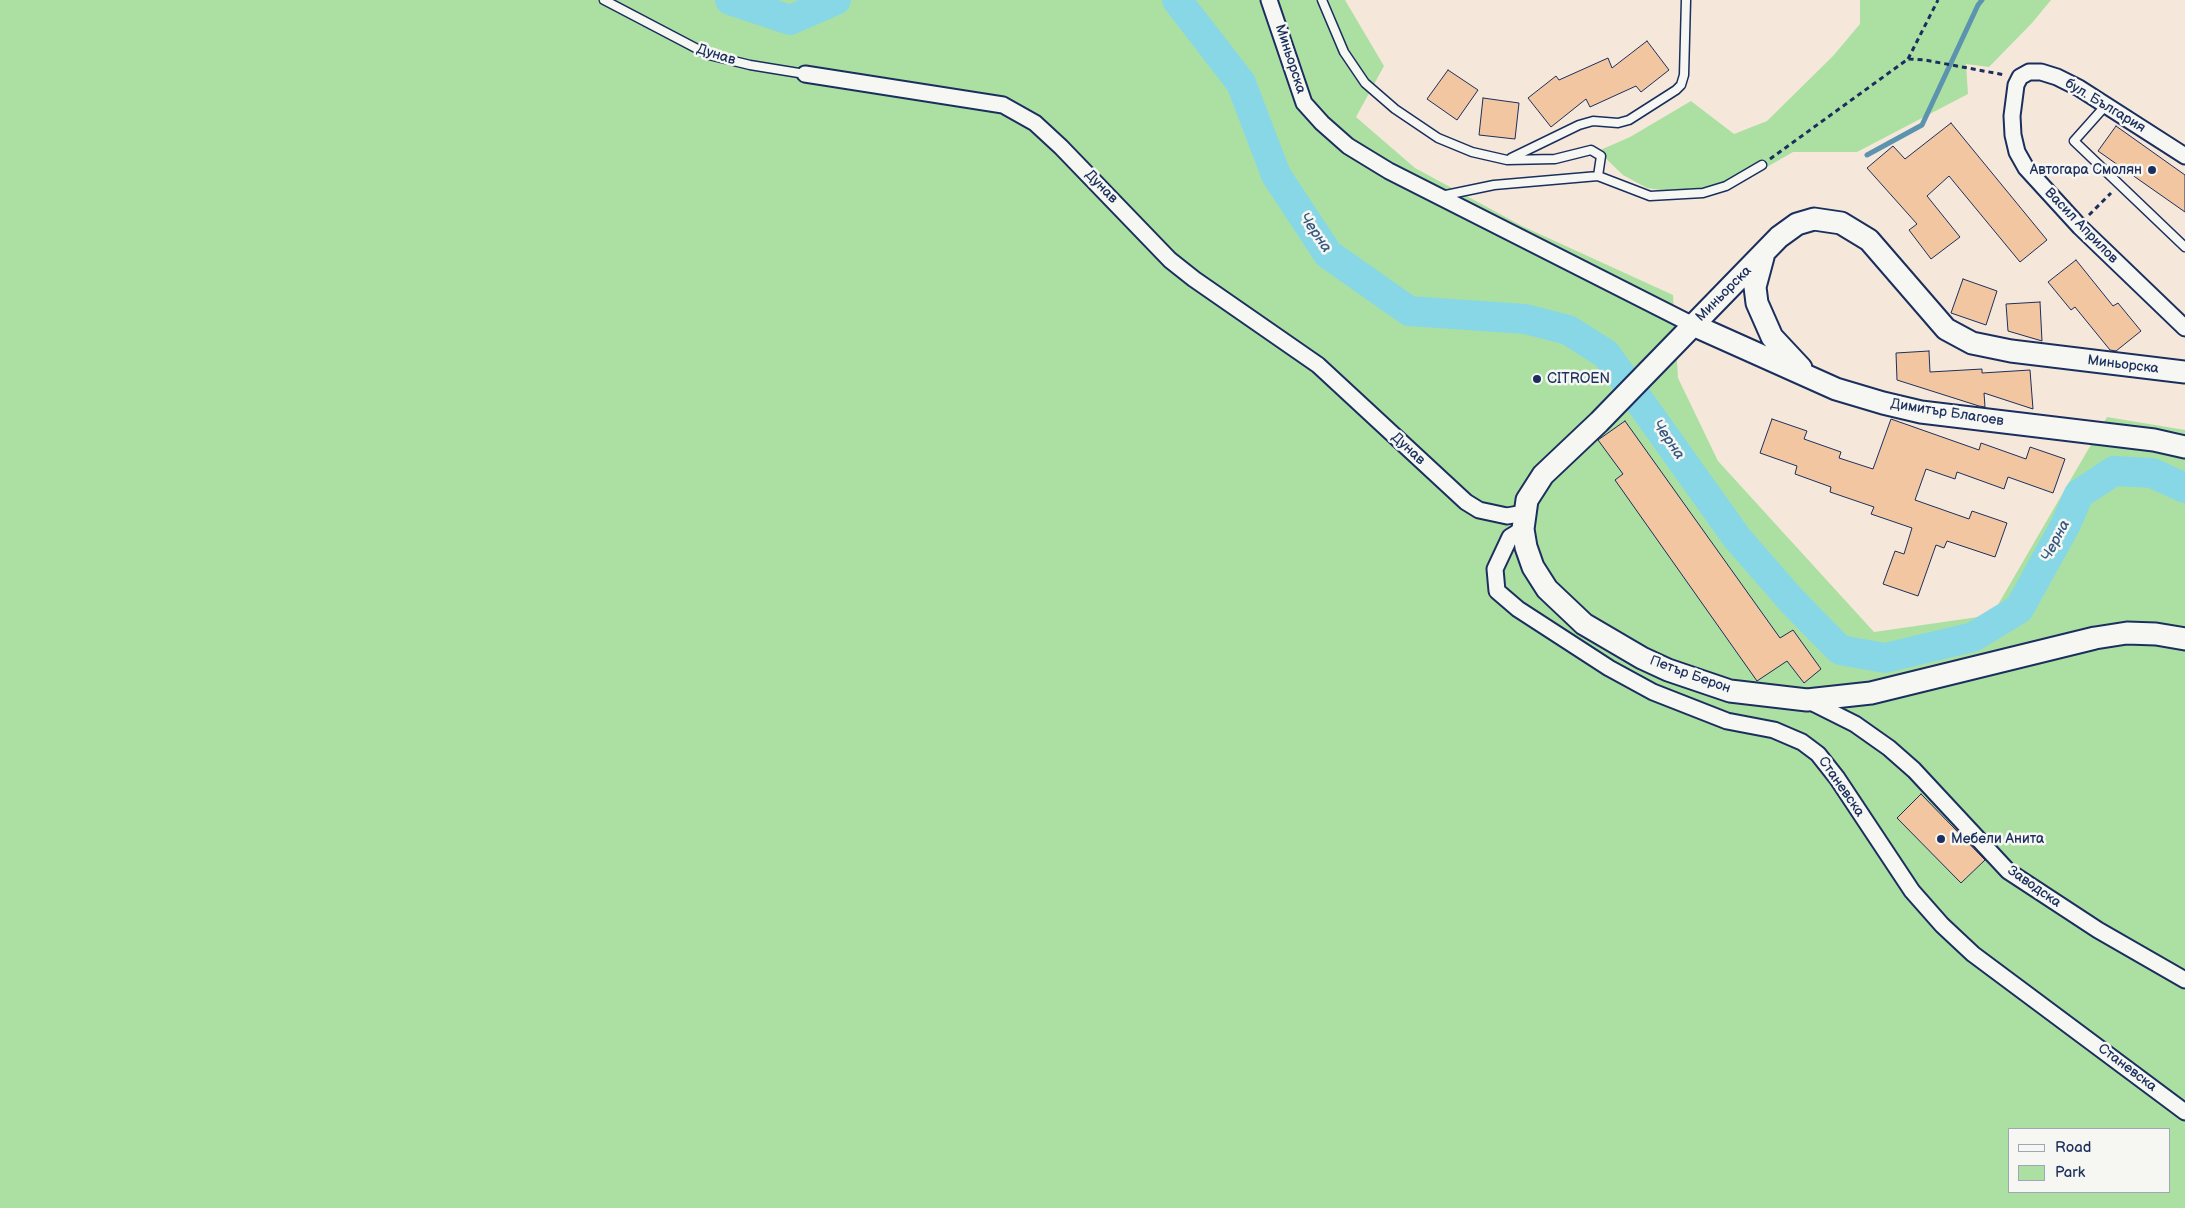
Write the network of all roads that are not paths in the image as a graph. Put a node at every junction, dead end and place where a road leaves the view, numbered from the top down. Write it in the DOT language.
graph roads {
  1 [pos="604,0"];
  2 [pos="1269,0"];
  3 [pos="1322,0"];
  4 [pos="1686,0"];
  5 [pos="805,74"];
  6 [pos="2020,78"];
  7 [pos="2107,104"];
  8 [pos="2185,156"];
  9 [pos="1506,160"];
  10 [pos="1762,165"];
  11 [pos="1598,176"];
  12 [pos="1439,196"];
  13 [pos="2185,247"];
  14 [pos="1765,253"];
  15 [pos="1693,325"];
  16 [pos="2185,328"];
  17 [pos="2185,372"];
  18 [pos="1812,378"];
  19 [pos="2185,447"];
  20 [pos="1523,521"];
  21 [pos="2185,639"];
  22 [pos="1807,700"];
  23 [pos="2185,980"];
  24 [pos="2185,1112"];
  1 -- 5 [label="lane, Дунав"];
  2 -- 12 [label="street, Миньорска"];
  3 -- 9 [label="lane"];
  4 -- 9 [label="lane"];
  5 -- 20 [label="street, Дунав"];
  6 -- 7 [label="street, бул. България"];
  6 -- 16 [label="street, Васил Априлов"];
  7 -- 8 [label="street, бул. България"];
  7 -- 13 [label="lane"];
  9 -- 11 [label="lane"];
  10 -- 11 [label="lane"];
  11 -- 12 [label="lane"];
  12 -- 15 [label="street, Миньорска"];
  14 -- 15 [label="main road, Миньорска"];
  14 -- 17 [label="main road, Миньорска"];
  14 -- 18 [label="main road"];
  15 -- 18 [label="main road, Димитър Благоев"];
  15 -- 20 [label="main road"];
  18 -- 19 [label="main road, Димитър Благоев"];
  20 -- 22 [label="main road, Петър Берон"];
  20 -- 24 [label="street, Станевска"];
  21 -- 22 [label="main road, Петър Берон"];
  22 -- 23 [label="street, Заводска"];
}
